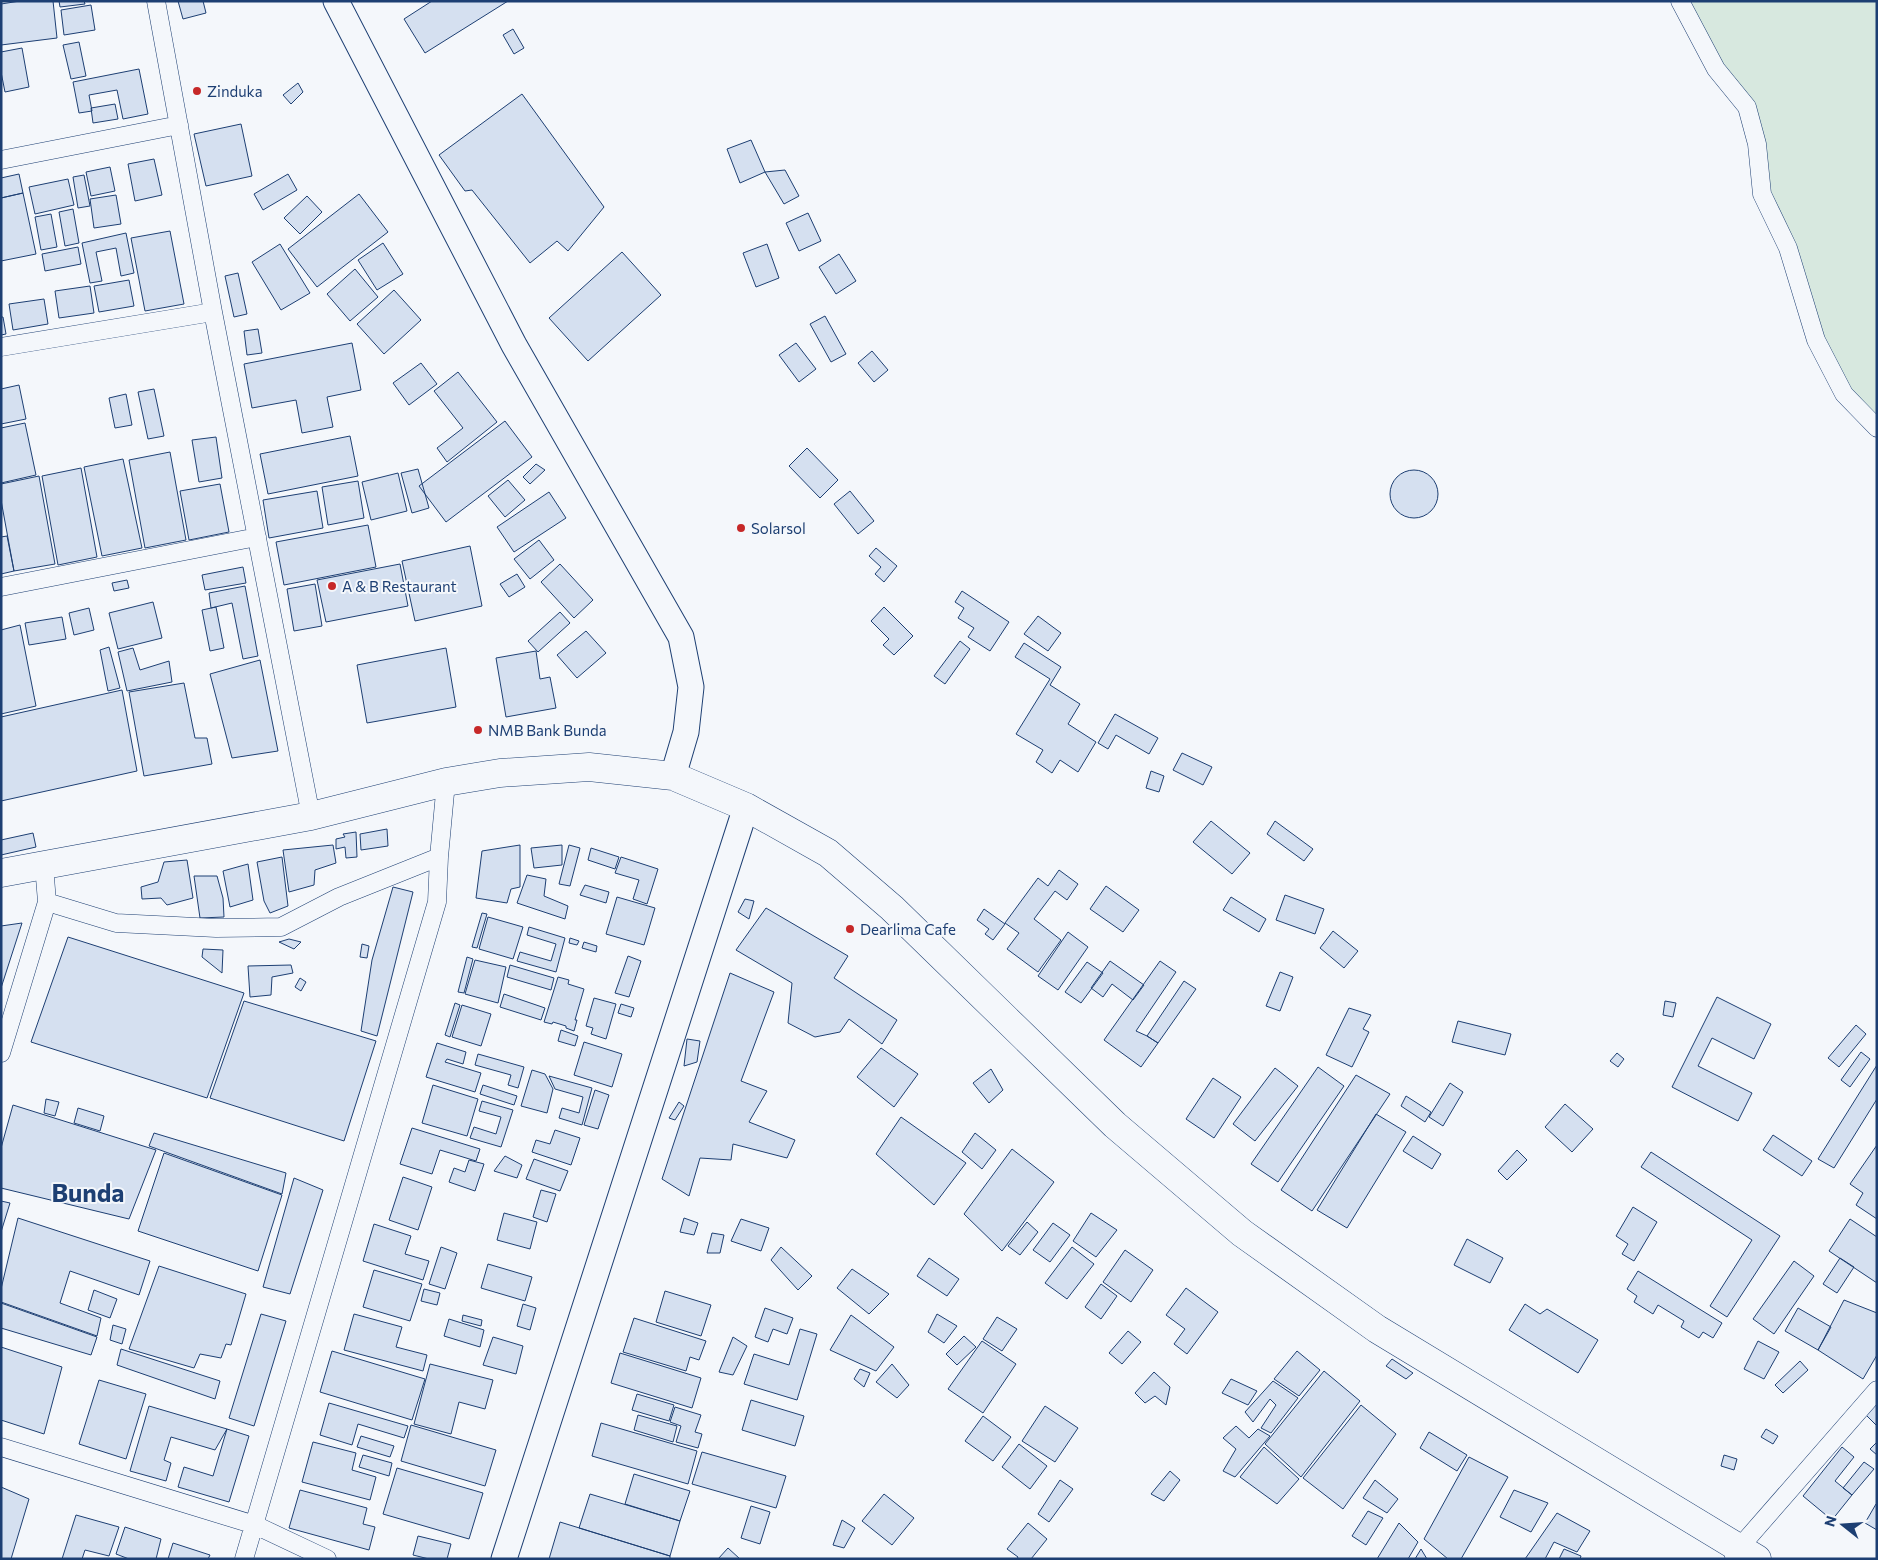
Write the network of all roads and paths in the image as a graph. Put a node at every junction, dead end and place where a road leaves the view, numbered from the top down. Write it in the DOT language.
graph roads {
  1 [pos="156,1"];
  2 [pos="336,1"];
  3 [pos="1680,1"];
  4 [pos="179,126"];
  5 [pos="1,160"];
  6 [pos="213,312"];
  7 [pos="1,347"];
  8 [pos="1877,428"];
  9 [pos="257,537"];
  10 [pos="1,588"];
  11 [pos="672,776"];
  12 [pos="446,782"];
  13 [pos="746,807"];
  14 [pos="311,816"];
  15 [pos="439,857"];
  16 [pos="44,865"];
  17 [pos="1,873"];
  18 [pos="48,902"];
  19 [pos="2,1051"];
  20 [pos="1877,1390"];
  21 [pos="1,1447"];
  22 [pos="255,1525"];
  23 [pos="1743,1555"];
  24 [pos="244,1559"];
  25 [pos="327,1559"];
  26 [pos="504,1559"];
  1 -- 4 [label="street"];
  2 -- 11 [label="main road"];
  3 -- 8 [label="street"];
  4 -- 5 [label="street"];
  4 -- 6 [label="street"];
  6 -- 7 [label="street"];
  6 -- 9 [label="street"];
  9 -- 10 [label="street"];
  9 -- 14 [label="street"];
  11 -- 12 [label="highway"];
  11 -- 13 [label="highway"];
  12 -- 14 [label="highway"];
  12 -- 15 [label="street"];
  13 -- 23 [label="highway"];
  13 -- 26 [label="main road"];
  14 -- 16 [label="highway"];
  15 -- 18 [label="street"];
  15 -- 22 [label="street"];
  16 -- 17 [label="highway"];
  16 -- 18 [label="street"];
  18 -- 19 [label="street"];
  20 -- 23 [label="street"];
  21 -- 22 [label="street"];
  22 -- 24 [label="street"];
  22 -- 25 [label="street"];
}
